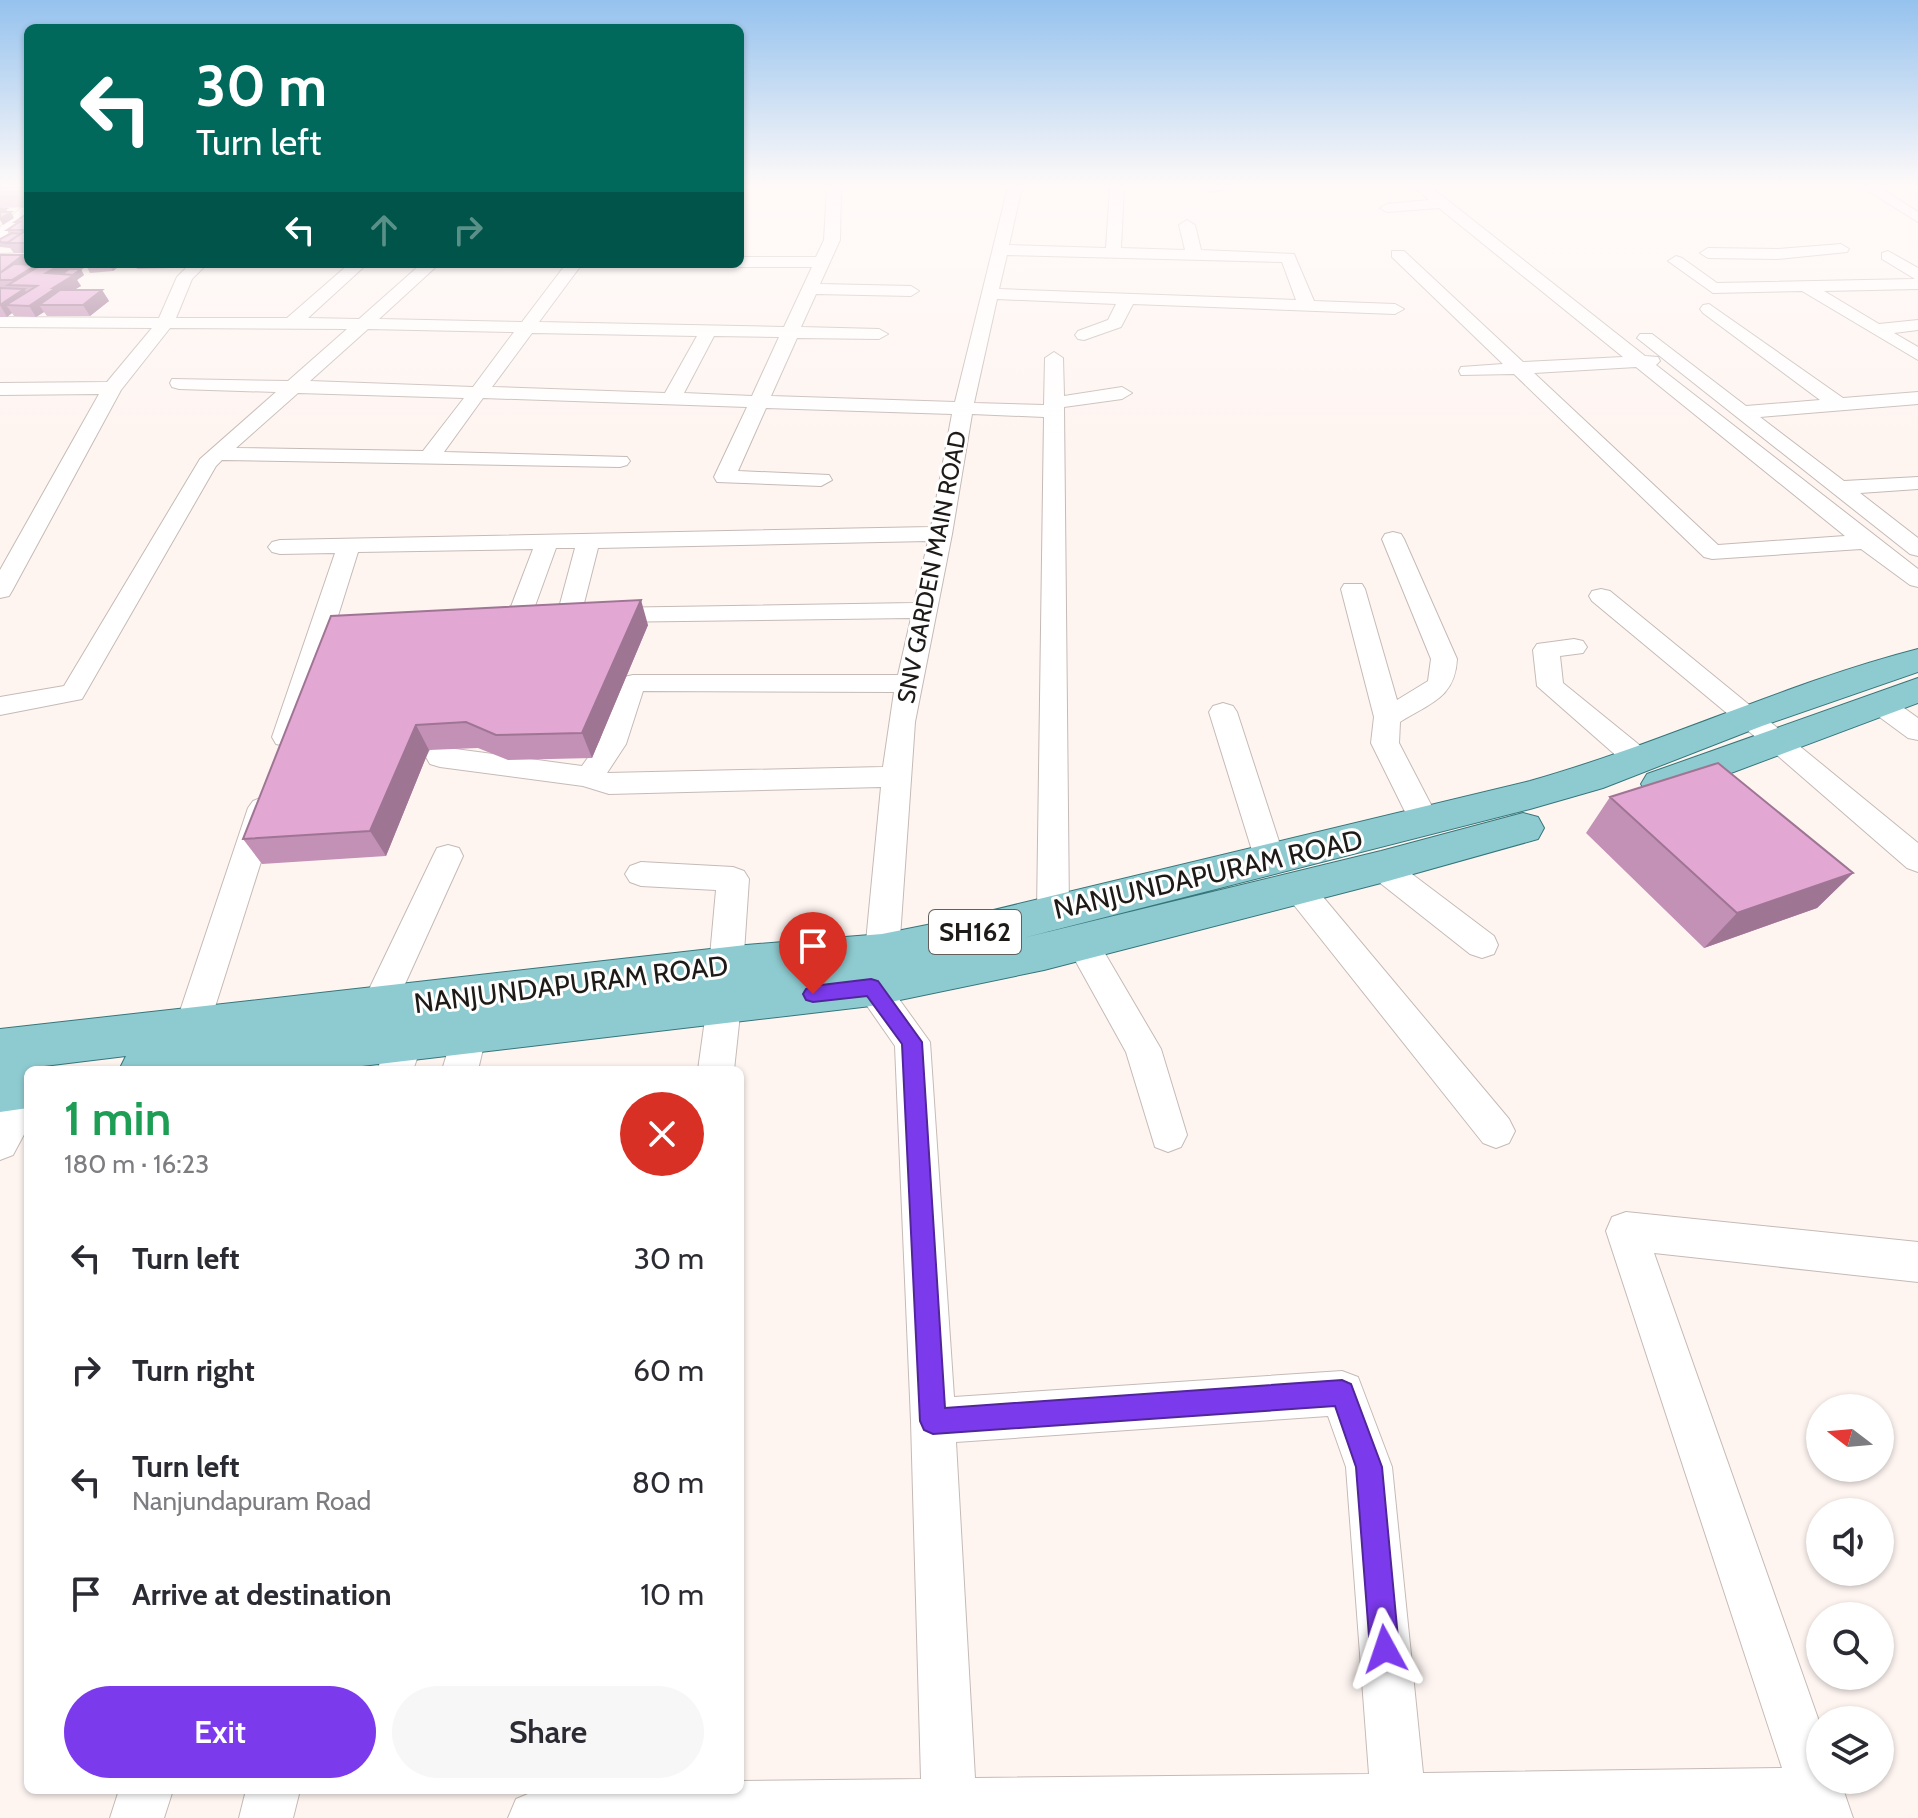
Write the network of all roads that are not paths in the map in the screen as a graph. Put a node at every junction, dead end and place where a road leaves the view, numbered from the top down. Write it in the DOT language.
graph roads {
  1 [pos="191,272"];
  2 [pos="350,272"];
  3 [pos="422,272"];
  4 [pos="568,272"];
  5 [pos="818,272"];
  6 [pos="998,272"];
  7 [pos="1294,272"];
  8 [pos="1417,272"];
  9 [pos="1535,272"];
  10 [pos="1555,272"];
  11 [pos="1691,272"];
  12 [pos="1798,272"];
  13 [pos="1918,284"];
  14 [pos="1817,288"];
  15 [pos="810,289"];
  16 [pos="911,291"];
  17 [pos="1585,293"];
  18 [pos="992,294"];
  19 [pos="1127,299"];
  20 [pos="1307,306"];
  21 [pos="1395,309"];
  22 [pos="1709,309"];
  23 [pos="165,323"];
  24 [pos="291,324"];
  25 [pos="365,324"];
  26 [pos="2,325"];
  27 [pos="1918,325"];
  28 [pos="527,327"];
  29 [pos="1878,329"];
  30 [pos="708,331"];
  31 [pos="1636,331"];
  32 [pos="791,332"];
  33 [pos="879,334"];
  34 [pos="1084,335"];
  35 [pos="1918,355"];
  36 [pos="1054,358"];
  37 [pos="1674,360"];
  38 [pos="1641,361"];
  39 [pos="1518,368"];
  40 [pos="1468,371"];
  41 [pos="179,383"];
  42 [pos="294,387"];
  43 [pos="112,388"];
  44 [pos="0,389"];
  45 [pos="477,393"];
  46 [pos="1122,393"];
  47 [pos="1918,398"];
  48 [pos="671,399"];
  49 [pos="759,402"];
  50 [pos="1838,404"];
  51 [pos="1054,407"];
  52 [pos="963,410"];
  53 [pos="1744,412"];
  54 [pos="217,454"];
  55 [pos="429,458"];
  56 [pos="620,461"];
  57 [pos="821,480"];
  58 [pos="1918,483"];
  59 [pos="1841,488"];
  60 [pos="941,534"];
  61 [pos="1393,539"];
  62 [pos="589,540"];
  63 [pos="547,541"];
  64 [pos="1866,542"];
  65 [pos="349,545"];
  66 [pos="280,547"];
  67 [pos="1918,549"];
  68 [pos="1918,580"];
  69 [pos="1353,589"];
  70 [pos="0,591"];
  71 [pos="1601,596"];
  72 [pos="925,610"];
  73 [pos="569,615"];
  74 [pos="519,617"];
  75 [pos="488,619"];
  76 [pos="351,629"];
  77 [pos="320,631"];
  78 [pos="1574,647"];
  79 [pos="1918,660"];
  80 [pos="909,684"];
  81 [pos="1899,697"];
  82 [pos="0,706"];
  83 [pos="1223,712"];
  84 [pos="1388,717"];
  85 [pos="1764,729"];
  86 [pos="1918,731"];
  87 [pos="440,757"];
  88 [pos="1638,759"];
  89 [pos="589,777"];
  90 [pos="896,777"];
  91 [pos="1425,822"];
  92 [pos="448,856"];
  93 [pos="1918,860"];
  94 [pos="1381,867"];
  95 [pos="641,874"];
  96 [pos="1283,874"];
  97 [pos="1067,926"];
  98 [pos="1482,945"];
  99 [pos="877,970"];
  100 [pos="725,986"];
  101 [pos="378,1006"];
  102 [pos="192,1026"];
  103 [pos="469,1033"];
  104 [pos="0,1050"];
  105 [pos="400,1056"];
  106 [pos="217,1066"];
  107 [pos="716,1066"];
  108 [pos="24,1089"];
  109 [pos="0,1090"];
  110 [pos="24,1097"];
  111 [pos="1496,1131"];
  112 [pos="1168,1135"];
  113 [pos="0,1143"];
  114 [pos="1918,1262"];
  115 [pos="933,1421"];
  116 [pos="145,1794"];
  117 [pos="272,1794"];
  118 [pos="620,1806"];
  119 [pos="1822,1806"];
  120 [pos="955,1810"];
  121 [pos="1399,1810"];
  122 [pos="137,1818"];
  123 [pos="266,1818"];
  124 [pos="535,1818"];
  1 -- 23 [label="street"];
  2 -- 24 [label="street"];
  3 -- 25 [label="street"];
  4 -- 28 [label="street"];
  5 -- 15 [label="street"];
  6 -- 18 [label="street, SNV GARDEN MAIN ROAD"];
  7 -- 20 [label="street"];
  8 -- 39 [label="street"];
  9 -- 38 [label="street"];
  10 -- 17 [label="street"];
  11 -- 14 [label="street"];
  12 -- 14 [label="street"];
  13 -- 14 [label="street"];
  14 -- 29 [label="street"];
  15 -- 16 [label="street"];
  15 -- 32 [label="street"];
  18 -- 19 [label="street"];
  18 -- 52 [label="street, SNV GARDEN MAIN ROAD"];
  19 -- 20 [label="street"];
  19 -- 34 [label="street"];
  20 -- 21 [label="street"];
  22 -- 50 [label="street"];
  23 -- 24 [label="street"];
  23 -- 26 [label="street"];
  23 -- 43 [label="street"];
  24 -- 25 [label="street"];
  25 -- 28 [label="street"];
  25 -- 42 [label="street"];
  27 -- 29 [label="street"];
  28 -- 30 [label="street"];
  28 -- 45 [label="street"];
  29 -- 35 [label="street"];
  30 -- 32 [label="street"];
  30 -- 48 [label="street"];
  31 -- 37 [label="street"];
  32 -- 33 [label="street"];
  32 -- 49 [label="street"];
  36 -- 51 [label="street"];
  37 -- 38 [label="street"];
  37 -- 53 [label="street"];
  38 -- 39 [label="street"];
  38 -- 64 [label="street"];
  39 -- 40 [label="street"];
  39 -- 64 [label="street"];
  41 -- 42 [label="street"];
  42 -- 45 [label="street"];
  42 -- 54 [label="street"];
  43 -- 44 [label="street"];
  43 -- 70 [label="street"];
  45 -- 48 [label="street"];
  45 -- 55 [label="street"];
  46 -- 51 [label="street"];
  47 -- 50 [label="street"];
  48 -- 49 [label="street"];
  49 -- 52 [label="street"];
  49 -- 57 [label="street"];
  50 -- 53 [label="street"];
  51 -- 52 [label="street"];
  51 -- 97 [label="street"];
  52 -- 60 [label="street, SNV GARDEN MAIN ROAD"];
  53 -- 59 [label="street"];
  54 -- 55 [label="street"];
  54 -- 82 [label="street"];
  55 -- 56 [label="street"];
  58 -- 59 [label="street"];
  59 -- 67 [label="street"];
  60 -- 62 [label="street"];
  60 -- 72 [label="street, SNV GARDEN MAIN ROAD"];
  61 -- 84 [label="street"];
  62 -- 63 [label="street"];
  62 -- 73 [label="street"];
  63 -- 65 [label="street"];
  63 -- 74 [label="street"];
  64 -- 68 [label="street"];
  65 -- 66 [label="street"];
  65 -- 77 [label="street"];
  69 -- 84 [label="street"];
  71 -- 85 [label="street"];
  72 -- 73 [label="street"];
  72 -- 80 [label="street, SNV GARDEN MAIN ROAD"];
  73 -- 74 [label="street"];
  74 -- 75 [label="street"];
  76 -- 77 [label="street"];
  77 -- 102 [label="street"];
  78 -- 88 [label="street"];
  79 -- 85 [label="main road, NANJUNDAPURAM ROAD / SH162"];
  80 -- 89 [label="street"];
  80 -- 90 [label="street, SNV GARDEN MAIN ROAD"];
  81 -- 85 [label="main road, NANJUNDAPURAM ROAD / SH162"];
  81 -- 86 [label="street"];
  83 -- 96 [label="street"];
  84 -- 91 [label="street"];
  85 -- 88 [label="main road, NANJUNDAPURAM ROAD / SH162"];
  85 -- 93 [label="street"];
  85 -- 94 [label="main road, NANJUNDAPURAM ROAD / SH162"];
  87 -- 89 [label="street"];
  88 -- 91 [label="main road, NANJUNDAPURAM ROAD / SH162"];
  89 -- 90 [label="street"];
  90 -- 99 [label="street, SNV GARDEN MAIN ROAD"];
  91 -- 96 [label="main road, NANJUNDAPURAM ROAD / SH162"];
  92 -- 101 [label="street"];
  94 -- 96 [label="main road, NANJUNDAPURAM ROAD / SH162"];
  94 -- 98 [label="street"];
  95 -- 100 [label="street"];
  96 -- 97 [label="main road, NANJUNDAPURAM ROAD / SH162"];
  96 -- 111 [label="street"];
  97 -- 99 [label="main road, NANJUNDAPURAM ROAD / SH162"];
  97 -- 112 [label="street"];
  99 -- 100 [label="main road, NANJUNDAPURAM ROAD / SH162"];
  99 -- 115 [label="street"];
  100 -- 103 [label="main road, NANJUNDAPURAM ROAD / SH162"];
  100 -- 107 [label="street"];
  101 -- 102 [label="main road, NANJUNDAPURAM ROAD / SH162"];
  101 -- 103 [label="main road, NANJUNDAPURAM ROAD / SH162"];
  102 -- 104 [label="main road, NANJUNDAPURAM ROAD / SH162"];
  103 -- 105 [label="main road, NANJUNDAPURAM ROAD / SH162"];
  105 -- 106 [label="main road, NANJUNDAPURAM ROAD / SH162"];
  108 -- 109 [label="main road"];
  110 -- 113 [label="street"];
  114 -- 119 [label="street"];
  115 -- 120 [label="street"];
  115 -- 121 [label="street"];
  116 -- 122 [label="street"];
  117 -- 123 [label="street"];
  118 -- 120 [label="street"];
  118 -- 124 [label="street"];
  119 -- 121 [label="street"];
  120 -- 121 [label="street"];
}
